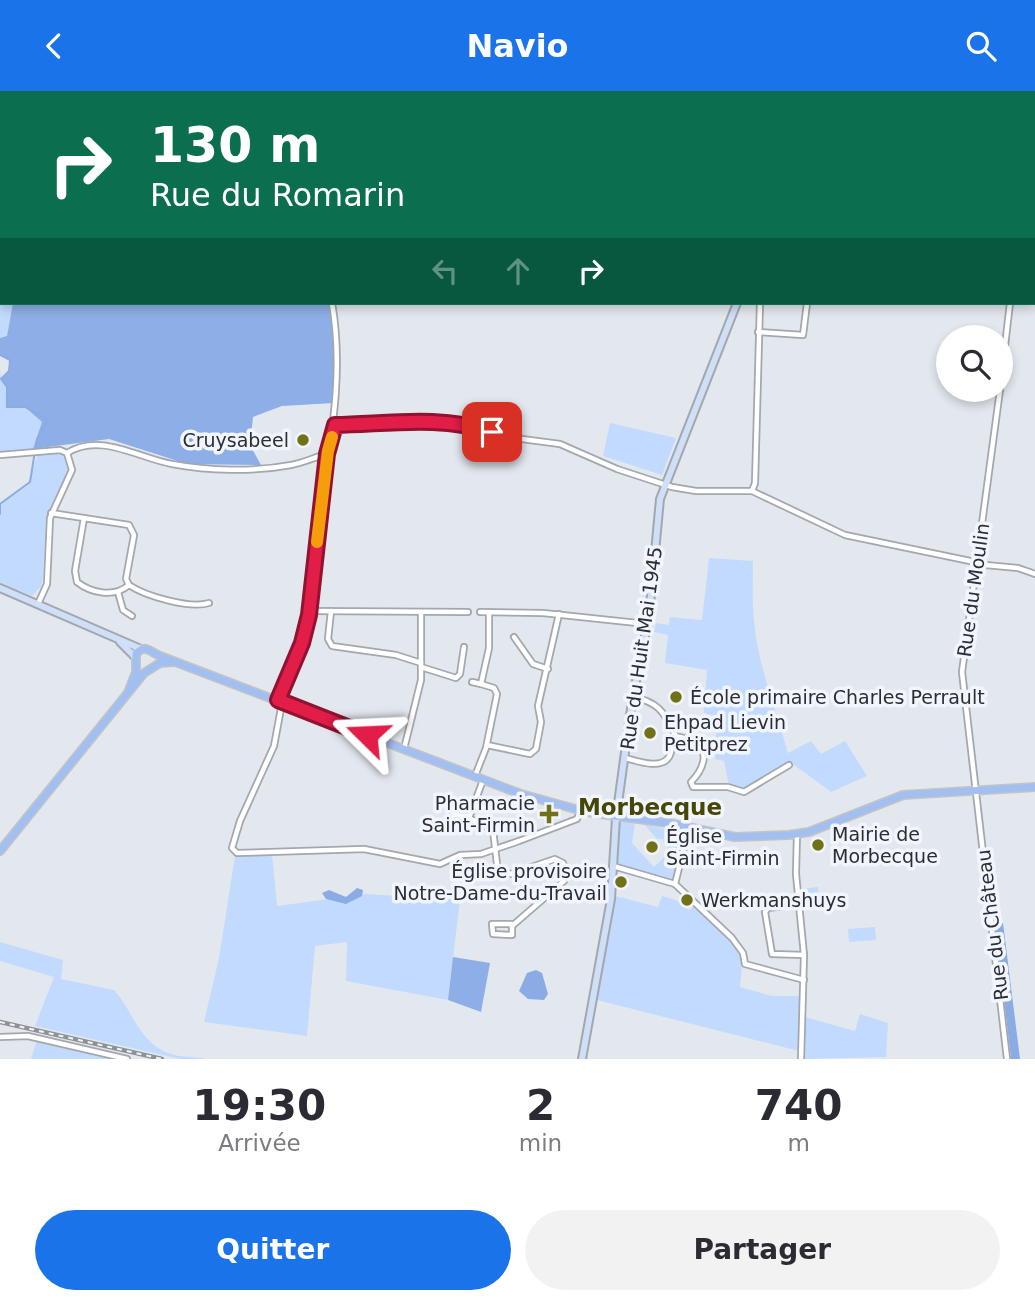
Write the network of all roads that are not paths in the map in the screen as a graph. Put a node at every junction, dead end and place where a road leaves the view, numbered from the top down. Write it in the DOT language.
graph roads {
  1 [pos="332,305"];
  2 [pos="736,305"];
  3 [pos="760,305"];
  4 [pos="807,305"];
  5 [pos="1010,305"];
  6 [pos="1007,325"];
  7 [pos="758,332"];
  8 [pos="998,402"];
  9 [pos="335,425"];
  10 [pos="68,453"];
  11 [pos="327,454"];
  12 [pos="0,455"];
  13 [pos="664,485"];
  14 [pos="752,491"];
  15 [pos="51,513"];
  16 [pos="84,518"];
  17 [pos="975,563"];
  18 [pos="1035,574"];
  19 [pos="129,585"];
  20 [pos="0,588"];
  21 [pos="118,592"];
  22 [pos="209,603"];
  23 [pos="37,605"];
  24 [pos="310,611"];
  25 [pos="331,611"];
  26 [pos="421,612"];
  27 [pos="468,612"];
  28 [pos="481,613"];
  29 [pos="489,613"];
  30 [pos="559,614"];
  31 [pos="132,616"];
  32 [pos="648,624"];
  33 [pos="113,637"];
  34 [pos="514,637"];
  35 [pos="464,647"];
  36 [pos="141,649"];
  37 [pos="155,654"];
  38 [pos="136,661"];
  39 [pos="183,663"];
  40 [pos="155,665"];
  41 [pos="421,665"];
  42 [pos="548,669"];
  43 [pos="147,670"];
  44 [pos="472,682"];
  45 [pos="481,684"];
  46 [pos="129,690"];
  47 [pos="632,697"];
  48 [pos="280,701"];
  49 [pos="674,734"];
  50 [pos="486,745"];
  51 [pos="404,749"];
  52 [pos="625,758"];
  53 [pos="789,765"];
  54 [pos="479,778"];
  55 [pos="1035,787"];
  56 [pos="976,790"];
  57 [pos="581,809"];
  58 [pos="617,814"];
  59 [pos="689,827"];
  60 [pos="797,834"];
  61 [pos="495,848"];
  62 [pos="0,851"];
  63 [pos="613,866"];
  64 [pos="675,884"];
  65 [pos="800,904"];
  66 [pos="512,926"];
  67 [pos="804,955"];
  68 [pos="804,980"];
  69 [pos="0,1037"];
  70 [pos="127,1059"];
  71 [pos="582,1059"];
  72 [pos="801,1059"];
  73 [pos="1007,1059"];
  1 -- 9 [label="street"];
  2 -- 13 [label="street, Rue du Huit Mai 1945"];
  3 -- 7 [label="street"];
  4 -- 7 [label="street"];
  5 -- 6 [label="street"];
  7 -- 14 [label="street"];
  8 -- 17 [label="street, Rue du Moulin"];
  9 -- 11 [label="street"];
  9 -- 13 [label="street"];
  10 -- 11 [label="street"];
  10 -- 12 [label="street"];
  10 -- 15 [label="street"];
  11 -- 24 [label="street"];
  13 -- 14 [label="street"];
  13 -- 32 [label="street, Rue du Huit Mai 1945"];
  14 -- 17 [label="street"];
  15 -- 16 [label="street"];
  15 -- 23 [label="street"];
  16 -- 19 [label="street"];
  16 -- 21 [label="street"];
  17 -- 18 [label="street"];
  17 -- 56 [label="street, Rue du Moulin"];
  19 -- 21 [label="street"];
  19 -- 22 [label="street"];
  20 -- 23 [label="street"];
  21 -- 31 [label="street"];
  23 -- 33 [label="street"];
  24 -- 25 [label="street"];
  24 -- 48 [label="street"];
  25 -- 26 [label="street"];
  25 -- 41 [label="street"];
  26 -- 27 [label="street"];
  26 -- 41 [label="street"];
  28 -- 29 [label="street"];
  29 -- 30 [label="street"];
  29 -- 45 [label="street"];
  30 -- 32 [label="street"];
  30 -- 42 [label="street"];
  32 -- 47 [label="street, Rue du Huit Mai 1945"];
  33 -- 36 [label="street"];
  33 -- 38 [label="street"];
  34 -- 42 [label="street"];
  35 -- 41 [label="street"];
  36 -- 37 [label="main road"];
  36 -- 38 [label="main road"];
  37 -- 39 [label="main road"];
  37 -- 40 [label="main road"];
  38 -- 43 [label="main road"];
  38 -- 46 [label="main road"];
  39 -- 40 [label="main road"];
  39 -- 48 [label="main road"];
  40 -- 43 [label="main road"];
  41 -- 51 [label="street"];
  42 -- 50 [label="street"];
  43 -- 46 [label="main road"];
  44 -- 45 [label="street"];
  45 -- 50 [label="street"];
  46 -- 62 [label="main road"];
  47 -- 49 [label="street"];
  47 -- 52 [label="street, Rue du Huit Mai 1945"];
  48 -- 51 [label="main road"];
  48 -- 61 [label="street"];
  49 -- 52 [label="street"];
  49 -- 53 [label="street"];
  50 -- 54 [label="street"];
  51 -- 54 [label="main road"];
  52 -- 58 [label="street, Rue du Huit Mai 1945"];
  54 -- 57 [label="main road"];
  54 -- 61 [label="street"];
  55 -- 56 [label="main road"];
  56 -- 60 [label="main road"];
  56 -- 73 [label="street, Rue du Château"];
  57 -- 58 [label="main road"];
  57 -- 61 [label="street"];
  58 -- 59 [label="main road"];
  58 -- 63 [label="street, Rue du Huit Mai 1945"];
  59 -- 60 [label="main road"];
  59 -- 64 [label="street"];
  60 -- 65 [label="street"];
  61 -- 66 [label="street"];
  63 -- 64 [label="street"];
  63 -- 71 [label="street, Rue du Huit Mai 1945"];
  64 -- 68 [label="street"];
  65 -- 67 [label="street"];
  65 -- 67 [label="street"];
  66 -- 66 [label="street"];
  67 -- 68 [label="street"];
  68 -- 72 [label="street"];
  69 -- 70 [label="street"];
}
